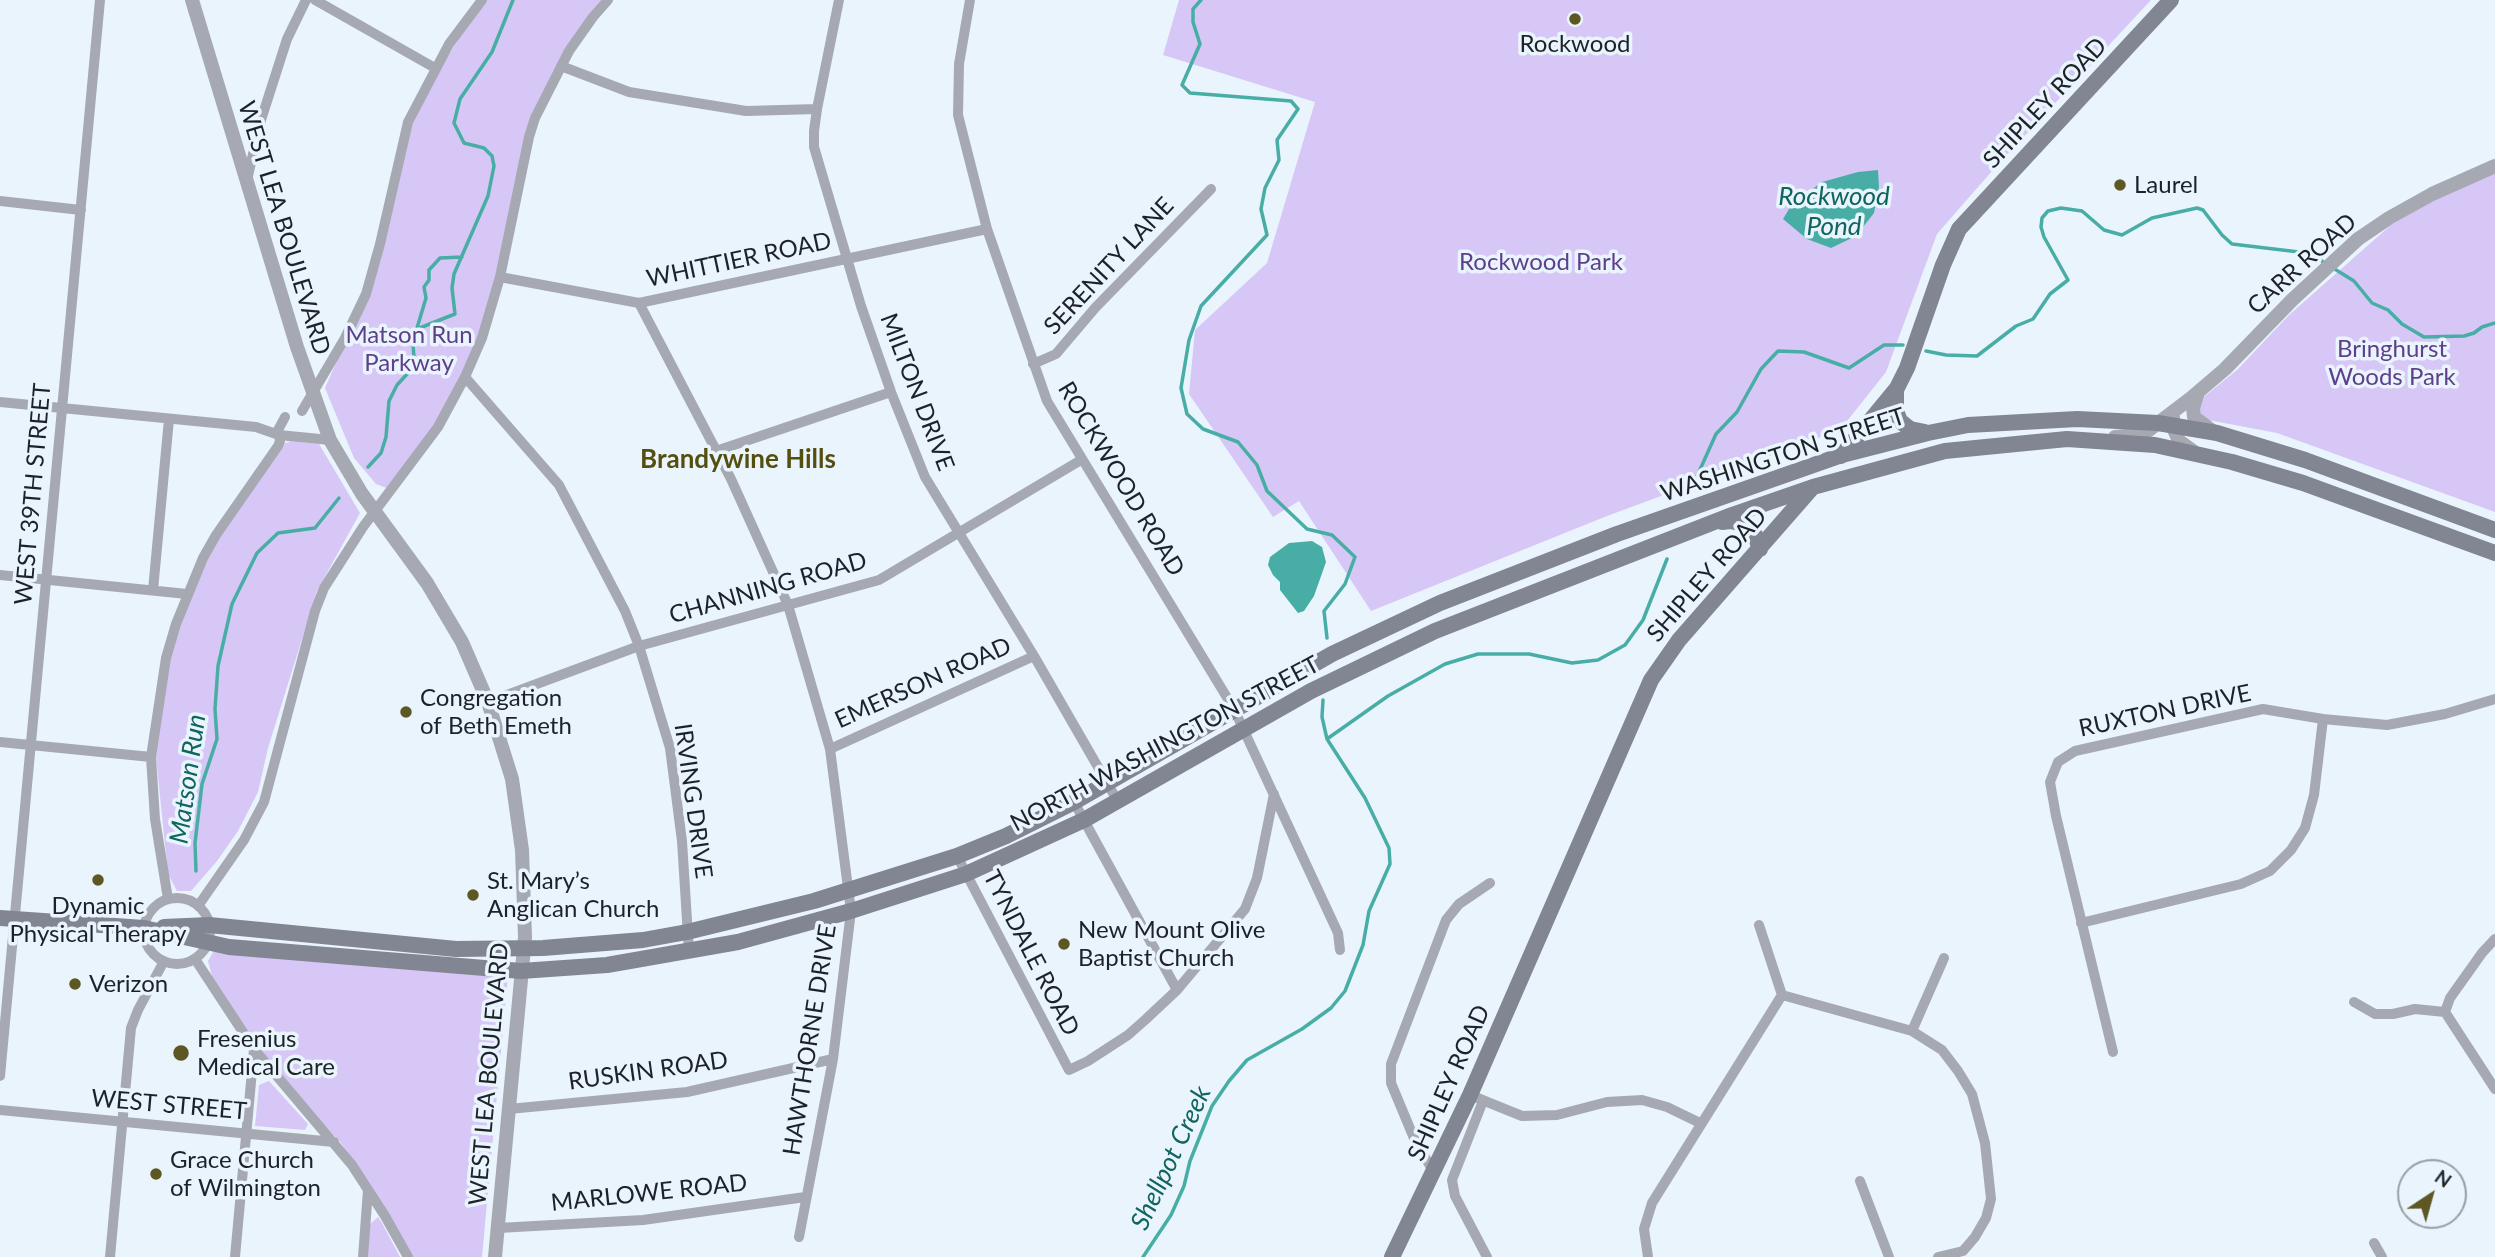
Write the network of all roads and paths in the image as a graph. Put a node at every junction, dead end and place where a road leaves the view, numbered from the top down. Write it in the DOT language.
graph roads {
  1 [pos="100,0"];
  2 [pos="192,0"];
  3 [pos="306,0"];
  4 [pos="315,0"];
  5 [pos="482,0"];
  6 [pos="608,0"];
  7 [pos="839,0"];
  8 [pos="970,0"];
  9 [pos="2171,0"];
  10 [pos="561,66"];
  11 [pos="435,68"];
  12 [pos="817,108"];
  13 [pos="2495,166"];
  14 [pos="246,183"];
  15 [pos="1211,189"];
  16 [pos="0,201"];
  17 [pos="81,210"];
  18 [pos="987,229"];
  19 [pos="848,258"];
  20 [pos="500,277"];
  21 [pos="639,303"];
  22 [pos="1033,364"];
  23 [pos="465,377"];
  24 [pos="1896,390"];
  25 [pos="891,392"];
  26 [pos="2199,392"];
  27 [pos="0,402"];
  28 [pos="310,403"];
  29 [pos="62,408"];
  30 [pos="285,417"];
  31 [pos="169,419"];
  32 [pos="2168,420"];
  33 [pos="256,427"];
  34 [pos="1928,433"];
  35 [pos="2217,433"];
  36 [pos="279,435"];
  37 [pos="2067,439"];
  38 [pos="330,440"];
  39 [pos="716,451"];
  40 [pos="2199,454"];
  41 [pos="1842,455"];
  42 [pos="1081,460"];
  43 [pos="1813,486"];
  44 [pos="375,513"];
  45 [pos="1703,526"];
  46 [pos="2495,530"];
  47 [pos="958,534"];
  48 [pos="1760,549"];
  49 [pos="2495,553"];
  50 [pos="0,575"];
  51 [pos="46,580"];
  52 [pos="153,590"];
  53 [pos="187,594"];
  54 [pos="788,606"];
  55 [pos="639,646"];
  56 [pos="1034,656"];
  57 [pos="2495,699"];
  58 [pos="488,702"];
  59 [pos="1234,709"];
  60 [pos="2323,719"];
  61 [pos="1243,728"];
  62 [pos="0,742"];
  63 [pos="31,745"];
  64 [pos="830,749"];
  65 [pos="151,757"];
  66 [pos="1107,783"];
  67 [pos="1274,794"];
  68 [pos="1117,800"];
  69 [pos="1074,802"];
  70 [pos="1084,820"];
  71 [pos="957,856"];
  72 [pos="966,874"];
  73 [pos="1490,883"];
  74 [pos="848,891"];
  75 [pos="168,900"];
  76 [pos="198,906"];
  77 [pos="852,911"];
  78 [pos="7,918"];
  79 [pos="2081,923"];
  80 [pos="209,925"];
  81 [pos="1759,925"];
  82 [pos="144,928"];
  83 [pos="687,932"];
  84 [pos="2495,939"];
  85 [pos="208,943"];
  86 [pos="525,947"];
  87 [pos="1340,950"];
  88 [pos="689,952"];
  89 [pos="1944,958"];
  90 [pos="195,959"];
  91 [pos="164,961"];
  92 [pos="521,971"];
  93 [pos="1177,990"];
  94 [pos="1782,995"];
  95 [pos="2354,1002"];
  96 [pos="2445,1012"];
  97 [pos="1912,1031"];
  98 [pos="254,1049"];
  99 [pos="2113,1052"];
  100 [pos="833,1059"];
  101 [pos="0,1076"];
  102 [pos="2495,1089"];
  103 [pos="1476,1098"];
  104 [pos="509,1109"];
  105 [pos="0,1110"];
  106 [pos="122,1122"];
  107 [pos="1700,1123"];
  108 [pos="246,1133"];
  109 [pos="334,1142"];
  110 [pos="1434,1172"];
  111 [pos="1860,1181"];
  112 [pos="369,1190"];
  113 [pos="805,1197"];
  114 [pos="498,1228"];
  115 [pos="799,1237"];
  116 [pos="2374,1243"];
  117 [pos="110,1257"];
  118 [pos="234,1257"];
  119 [pos="363,1257"];
  120 [pos="408,1257"];
  121 [pos="495,1257"];
  122 [pos="1392,1257"];
  123 [pos="1487,1257"];
  124 [pos="1648,1257"];
  125 [pos="1889,1257"];
  126 [pos="1938,1257"];
  127 [pos="2382,1257"];
  1 -- 17 [label="street, WEST 39TH STREET"];
  2 -- 14 [label="street, WEST LEA BOULEVARD"];
  3 -- 14 [label="street"];
  4 -- 11 [label="street"];
  5 -- 11 [label="street"];
  6 -- 10 [label="street"];
  7 -- 12 [label="street, MILTON DRIVE"];
  8 -- 18 [label="street, ROCKWOOD ROAD"];
  9 -- 24 [label="main road, SHIPLEY ROAD"];
  10 -- 12 [label="street"];
  10 -- 20 [label="street"];
  11 -- 28 [label="street"];
  12 -- 19 [label="street, MILTON DRIVE"];
  13 -- 26 [label="street, CARR ROAD"];
  14 -- 28 [label="street, WEST LEA BOULEVARD"];
  15 -- 22 [label="street, SERENITY LANE"];
  16 -- 17 [label="street"];
  17 -- 29 [label="street, WEST 39TH STREET"];
  18 -- 19 [label="street, WHITTIER ROAD"];
  18 -- 22 [label="street, ROCKWOOD ROAD"];
  19 -- 21 [label="street, WHITTIER ROAD"];
  19 -- 25 [label="street, MILTON DRIVE"];
  20 -- 21 [label="street, WHITTIER ROAD"];
  20 -- 23 [label="street"];
  21 -- 39 [label="street, HAWTHORNE DRIVE"];
  22 -- 42 [label="street, ROCKWOOD ROAD"];
  23 -- 44 [label="street"];
  23 -- 55 [label="street, IRVING DRIVE"];
  24 -- 34 [label="main road"];
  24 -- 41 [label="main road, SHIPLEY ROAD"];
  25 -- 39 [label="street"];
  25 -- 47 [label="street, MILTON DRIVE"];
  26 -- 32 [label="street, CARR ROAD"];
  26 -- 35 [label="street"];
  27 -- 29 [label="street"];
  28 -- 30 [label="street"];
  28 -- 38 [label="street, WEST LEA BOULEVARD"];
  29 -- 31 [label="street"];
  29 -- 51 [label="street, WEST 39TH STREET"];
  30 -- 33 [label="street"];
  30 -- 36 [label="street"];
  31 -- 33 [label="street"];
  31 -- 52 [label="street"];
  32 -- 34 [label="main road, WASHINGTON STREET"];
  32 -- 35 [label="main road, WASHINGTON STREET"];
  32 -- 37 [label="street, CARR ROAD"];
  32 -- 40 [label="street"];
  33 -- 36 [label="street"];
  34 -- 41 [label="main road, WASHINGTON STREET"];
  35 -- 46 [label="main road, WASHINGTON STREET"];
  36 -- 38 [label="street"];
  36 -- 53 [label="street"];
  37 -- 40 [label="main road, WASHINGTON STREET"];
  37 -- 43 [label="main road, WASHINGTON STREET"];
  38 -- 44 [label="street, WEST LEA BOULEVARD"];
  39 -- 54 [label="street, HAWTHORNE DRIVE"];
  40 -- 49 [label="main road, WASHINGTON STREET"];
  41 -- 43 [label="main road, SHIPLEY ROAD"];
  41 -- 59 [label="main road, WASHINGTON STREET"];
  42 -- 47 [label="street, CHANNING ROAD"];
  42 -- 59 [label="street, ROCKWOOD ROAD"];
  43 -- 45 [label="main road, NORTH WASHINGTON STREET"];
  43 -- 48 [label="main road, SHIPLEY ROAD"];
  44 -- 58 [label="street, WEST LEA BOULEVARD"];
  44 -- 76 [label="street"];
  45 -- 48 [label="main road"];
  45 -- 61 [label="main road, NORTH WASHINGTON STREET"];
  47 -- 54 [label="street, CHANNING ROAD"];
  47 -- 56 [label="street, MILTON DRIVE"];
  48 -- 103 [label="main road, SHIPLEY ROAD"];
  50 -- 51 [label="street"];
  51 -- 52 [label="street"];
  51 -- 63 [label="street, WEST 39TH STREET"];
  52 -- 53 [label="street"];
  53 -- 65 [label="street"];
  54 -- 55 [label="street, CHANNING ROAD"];
  54 -- 64 [label="street, HAWTHORNE DRIVE"];
  55 -- 58 [label="street, CHANNING ROAD"];
  55 -- 83 [label="street, IRVING DRIVE"];
  56 -- 64 [label="street, EMERSON ROAD"];
  56 -- 66 [label="street, MILTON DRIVE"];
  57 -- 60 [label="street, RUXTON DRIVE"];
  58 -- 86 [label="street, WEST LEA BOULEVARD"];
  59 -- 61 [label="street, ROCKWOOD ROAD"];
  59 -- 66 [label="main road, NORTH WASHINGTON STREET"];
  60 -- 79 [label="street"];
  60 -- 79 [label="street, RUXTON DRIVE"];
  61 -- 67 [label="street, ROCKWOOD ROAD"];
  61 -- 68 [label="main road, NORTH WASHINGTON STREET"];
  62 -- 63 [label="street"];
  63 -- 65 [label="street"];
  63 -- 78 [label="street, WEST 39TH STREET"];
  64 -- 74 [label="street, HAWTHORNE DRIVE"];
  65 -- 75 [label="street"];
  66 -- 68 [label="street, MILTON DRIVE"];
  66 -- 69 [label="main road, NORTH WASHINGTON STREET"];
  67 -- 87 [label="street, ROCKWOOD ROAD"];
  67 -- 93 [label="street"];
  68 -- 70 [label="main road, NORTH WASHINGTON STREET"];
  69 -- 70 [label="street"];
  69 -- 71 [label="main road, NORTH WASHINGTON STREET"];
  70 -- 72 [label="main road, NORTH WASHINGTON STREET"];
  70 -- 93 [label="street"];
  71 -- 72 [label="street, TYNDALE ROAD"];
  71 -- 74 [label="main road, NORTH WASHINGTON STREET"];
  72 -- 77 [label="main road, NORTH WASHINGTON STREET"];
  72 -- 93 [label="street, TYNDALE ROAD"];
  73 -- 110 [label="street"];
  74 -- 77 [label="street, HAWTHORNE DRIVE"];
  74 -- 83 [label="main road, NORTH WASHINGTON STREET"];
  75 -- 76 [label="street"];
  75 -- 82 [label="street"];
  76 -- 80 [label="street"];
  77 -- 88 [label="main road, NORTH WASHINGTON STREET"];
  77 -- 100 [label="street, HAWTHORNE DRIVE"];
  78 -- 82 [label="main road, NORTH WASHINGTON STREET"];
  78 -- 101 [label="street, WEST 39TH STREET"];
  79 -- 99 [label="street, RUXTON DRIVE"];
  80 -- 82 [label="main road, NORTH WASHINGTON STREET"];
  80 -- 85 [label="street"];
  80 -- 86 [label="main road, NORTH WASHINGTON STREET"];
  81 -- 94 [label="street"];
  82 -- 85 [label="main road, NORTH WASHINGTON STREET"];
  82 -- 91 [label="street"];
  83 -- 86 [label="main road, NORTH WASHINGTON STREET"];
  83 -- 88 [label="street, IRVING DRIVE"];
  84 -- 96 [label="street"];
  85 -- 90 [label="street"];
  85 -- 92 [label="main road, NORTH WASHINGTON STREET"];
  86 -- 92 [label="street, WEST LEA BOULEVARD"];
  88 -- 92 [label="main road, NORTH WASHINGTON STREET"];
  89 -- 97 [label="street"];
  90 -- 91 [label="street"];
  90 -- 98 [label="street"];
  91 -- 106 [label="street"];
  92 -- 104 [label="street, WEST LEA BOULEVARD"];
  94 -- 97 [label="street"];
  94 -- 107 [label="street"];
  95 -- 96 [label="street"];
  96 -- 102 [label="street"];
  97 -- 126 [label="street"];
  98 -- 108 [label="street"];
  98 -- 109 [label="street"];
  100 -- 104 [label="street, RUSKIN ROAD"];
  100 -- 113 [label="street, HAWTHORNE DRIVE"];
  103 -- 107 [label="street"];
  103 -- 110 [label="main road, SHIPLEY ROAD"];
  103 -- 123 [label="street"];
  104 -- 114 [label="street, WEST LEA BOULEVARD"];
  105 -- 106 [label="street, WEST STREET"];
  106 -- 108 [label="street, WEST STREET"];
  106 -- 117 [label="street"];
  107 -- 124 [label="street"];
  108 -- 109 [label="street, WEST STREET"];
  108 -- 118 [label="street"];
  109 -- 112 [label="street"];
  110 -- 122 [label="main road, SHIPLEY ROAD"];
  111 -- 125 [label="street"];
  112 -- 119 [label="street"];
  112 -- 120 [label="street"];
  113 -- 114 [label="street, MARLOWE ROAD"];
  113 -- 115 [label="street, HAWTHORNE DRIVE"];
  114 -- 121 [label="street, WEST LEA BOULEVARD"];
  116 -- 127 [label="street"];
}
